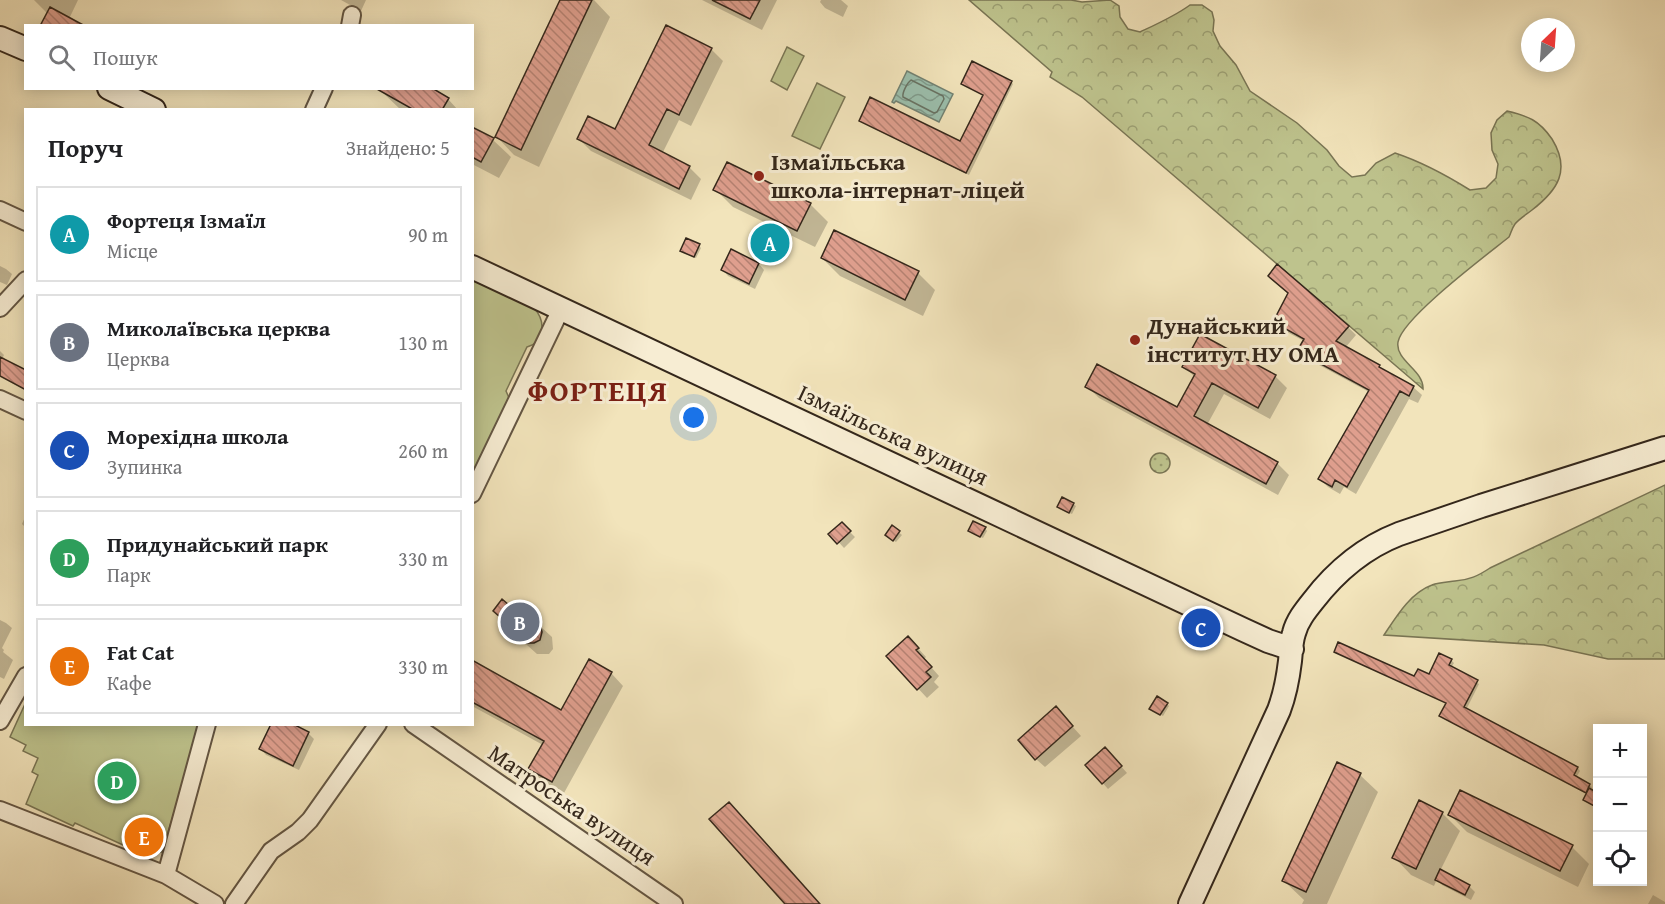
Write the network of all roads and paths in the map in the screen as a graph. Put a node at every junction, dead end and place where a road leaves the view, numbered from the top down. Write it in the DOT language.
graph roads {
  1 [pos="0,38"];
  2 [pos="24,49"];
  3 [pos="112,90"];
  4 [pos="323,90"];
  5 [pos="149,108"];
  6 [pos="315,108"];
  7 [pos="0,210"];
  8 [pos="24,221"];
  9 [pos="474,268"];
  10 [pos="24,282"];
  11 [pos="0,308"];
  12 [pos="561,309"];
  13 [pos="0,399"];
  14 [pos="24,410"];
  15 [pos="1665,448"];
  16 [pos="474,490"];
  17 [pos="1292,650"];
  18 [pos="24,679"];
  19 [pos="0,721"];
  20 [pos="206,726"];
  21 [pos="377,726"];
  22 [pos="416,726"];
  23 [pos="0,810"];
  24 [pos="166,875"];
  25 [pos="215,904"];
  26 [pos="234,904"];
  27 [pos="675,904"];
  28 [pos="1190,904"];
  1 -- 2 [label="street"];
  3 -- 5 [label="street"];
  4 -- 6 [label="street"];
  7 -- 8 [label="street"];
  9 -- 12 [label="street, Ізмаїльська вулиця"];
  10 -- 11 [label="street"];
  12 -- 16 [label="street"];
  12 -- 17 [label="street, Ізмаїльська вулиця"];
  13 -- 14 [label="street"];
  15 -- 17 [label="street"];
  17 -- 28 [label="street"];
  18 -- 19 [label="street"];
  20 -- 24 [label="street"];
  21 -- 26 [label="street"];
  22 -- 27 [label="street, Матроська вулиця"];
  23 -- 24 [label="street"];
  24 -- 25 [label="street"];
}
